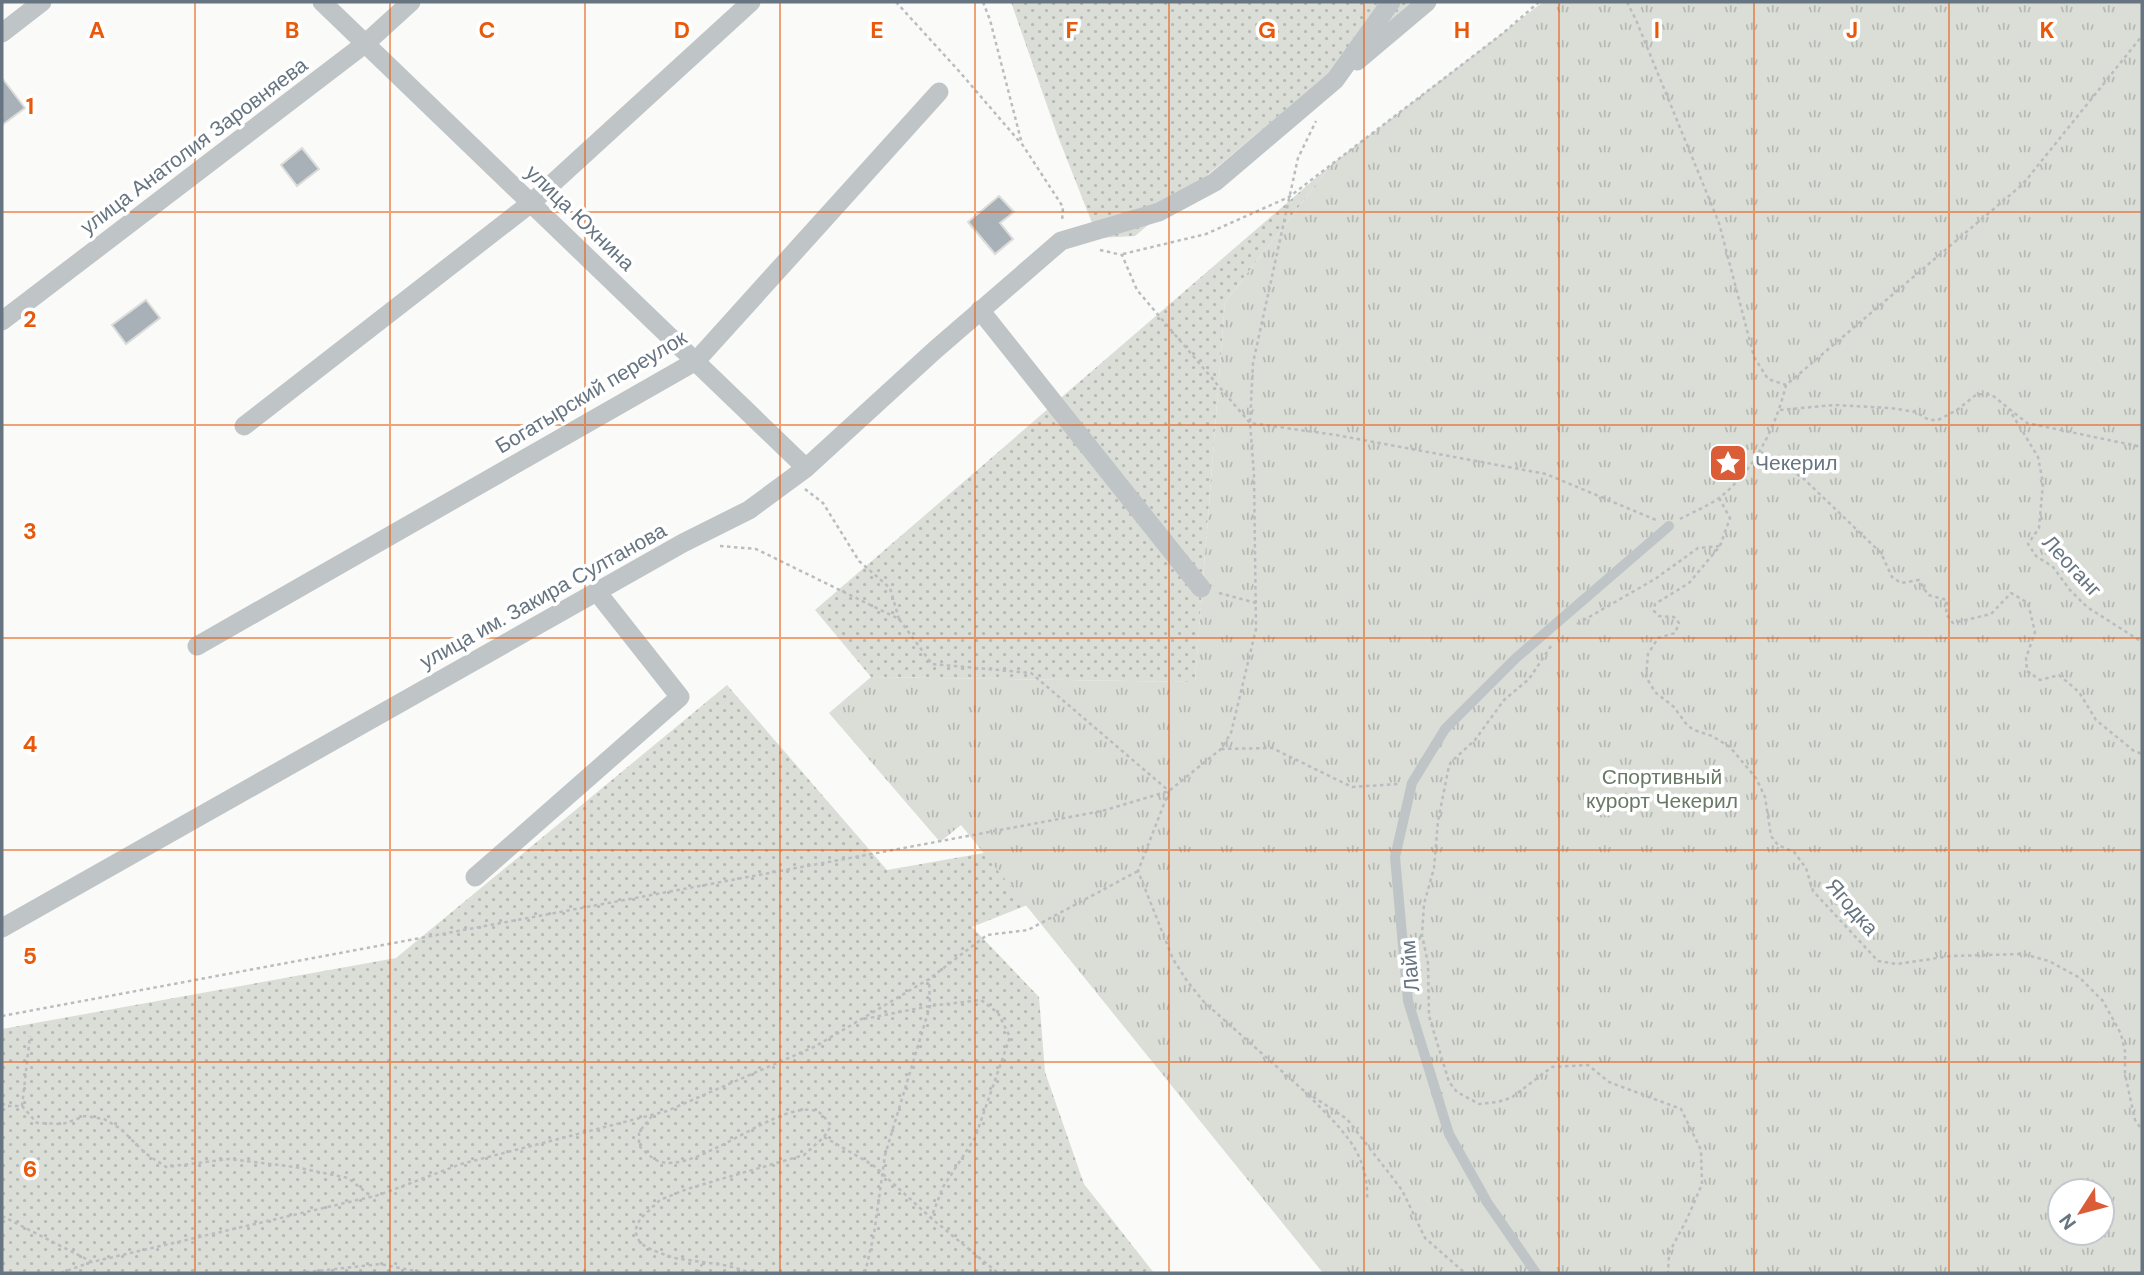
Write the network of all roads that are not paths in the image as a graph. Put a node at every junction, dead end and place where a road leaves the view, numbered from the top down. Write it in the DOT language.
graph roads {
  1 [pos="42,2"];
  2 [pos="322,2"];
  3 [pos="411,2"];
  4 [pos="751,2"];
  5 [pos="1391,2"];
  6 [pos="1427,2"];
  7 [pos="2,33"];
  8 [pos="366,43"];
  9 [pos="1335,80"];
  10 [pos="939,92"];
  11 [pos="531,203"];
  12 [pos="980,310"];
  13 [pos="2,321"];
  14 [pos="696,361"];
  15 [pos="244,426"];
  16 [pos="799,473"];
  17 [pos="1669,526"];
  18 [pos="1201,588"];
  19 [pos="597,592"];
  20 [pos="197,646"];
  21 [pos="475,877"];
  22 [pos="2,928"];
  23 [pos="1536,1273"];
  1 -- 7 [label="street"];
  2 -- 8 [label="street, улица Юхнина"];
  3 -- 8 [label="street, улица Анатолия Заровняева"];
  4 -- 11 [label="street"];
  5 -- 9 [label="street"];
  6 -- 9 [label="street"];
  8 -- 11 [label="street, улица Юхнина"];
  8 -- 13 [label="street, улица Анатолия Заровняева"];
  9 -- 12 [label="street, улица им. Закира Султанова"];
  10 -- 14 [label="street, Богатырский переулок"];
  11 -- 14 [label="street, улица Юхнина"];
  11 -- 15 [label="street"];
  12 -- 16 [label="street, улица им. Закира Султанова"];
  12 -- 18 [label="street"];
  14 -- 16 [label="street, улица Юхнина"];
  14 -- 20 [label="street, Богатырский переулок"];
  16 -- 19 [label="street, улица им. Закира Султанова"];
  17 -- 23 [label="lane"];
  19 -- 21 [label="street"];
  19 -- 22 [label="street, улица им. Закира Султанова"];
}
